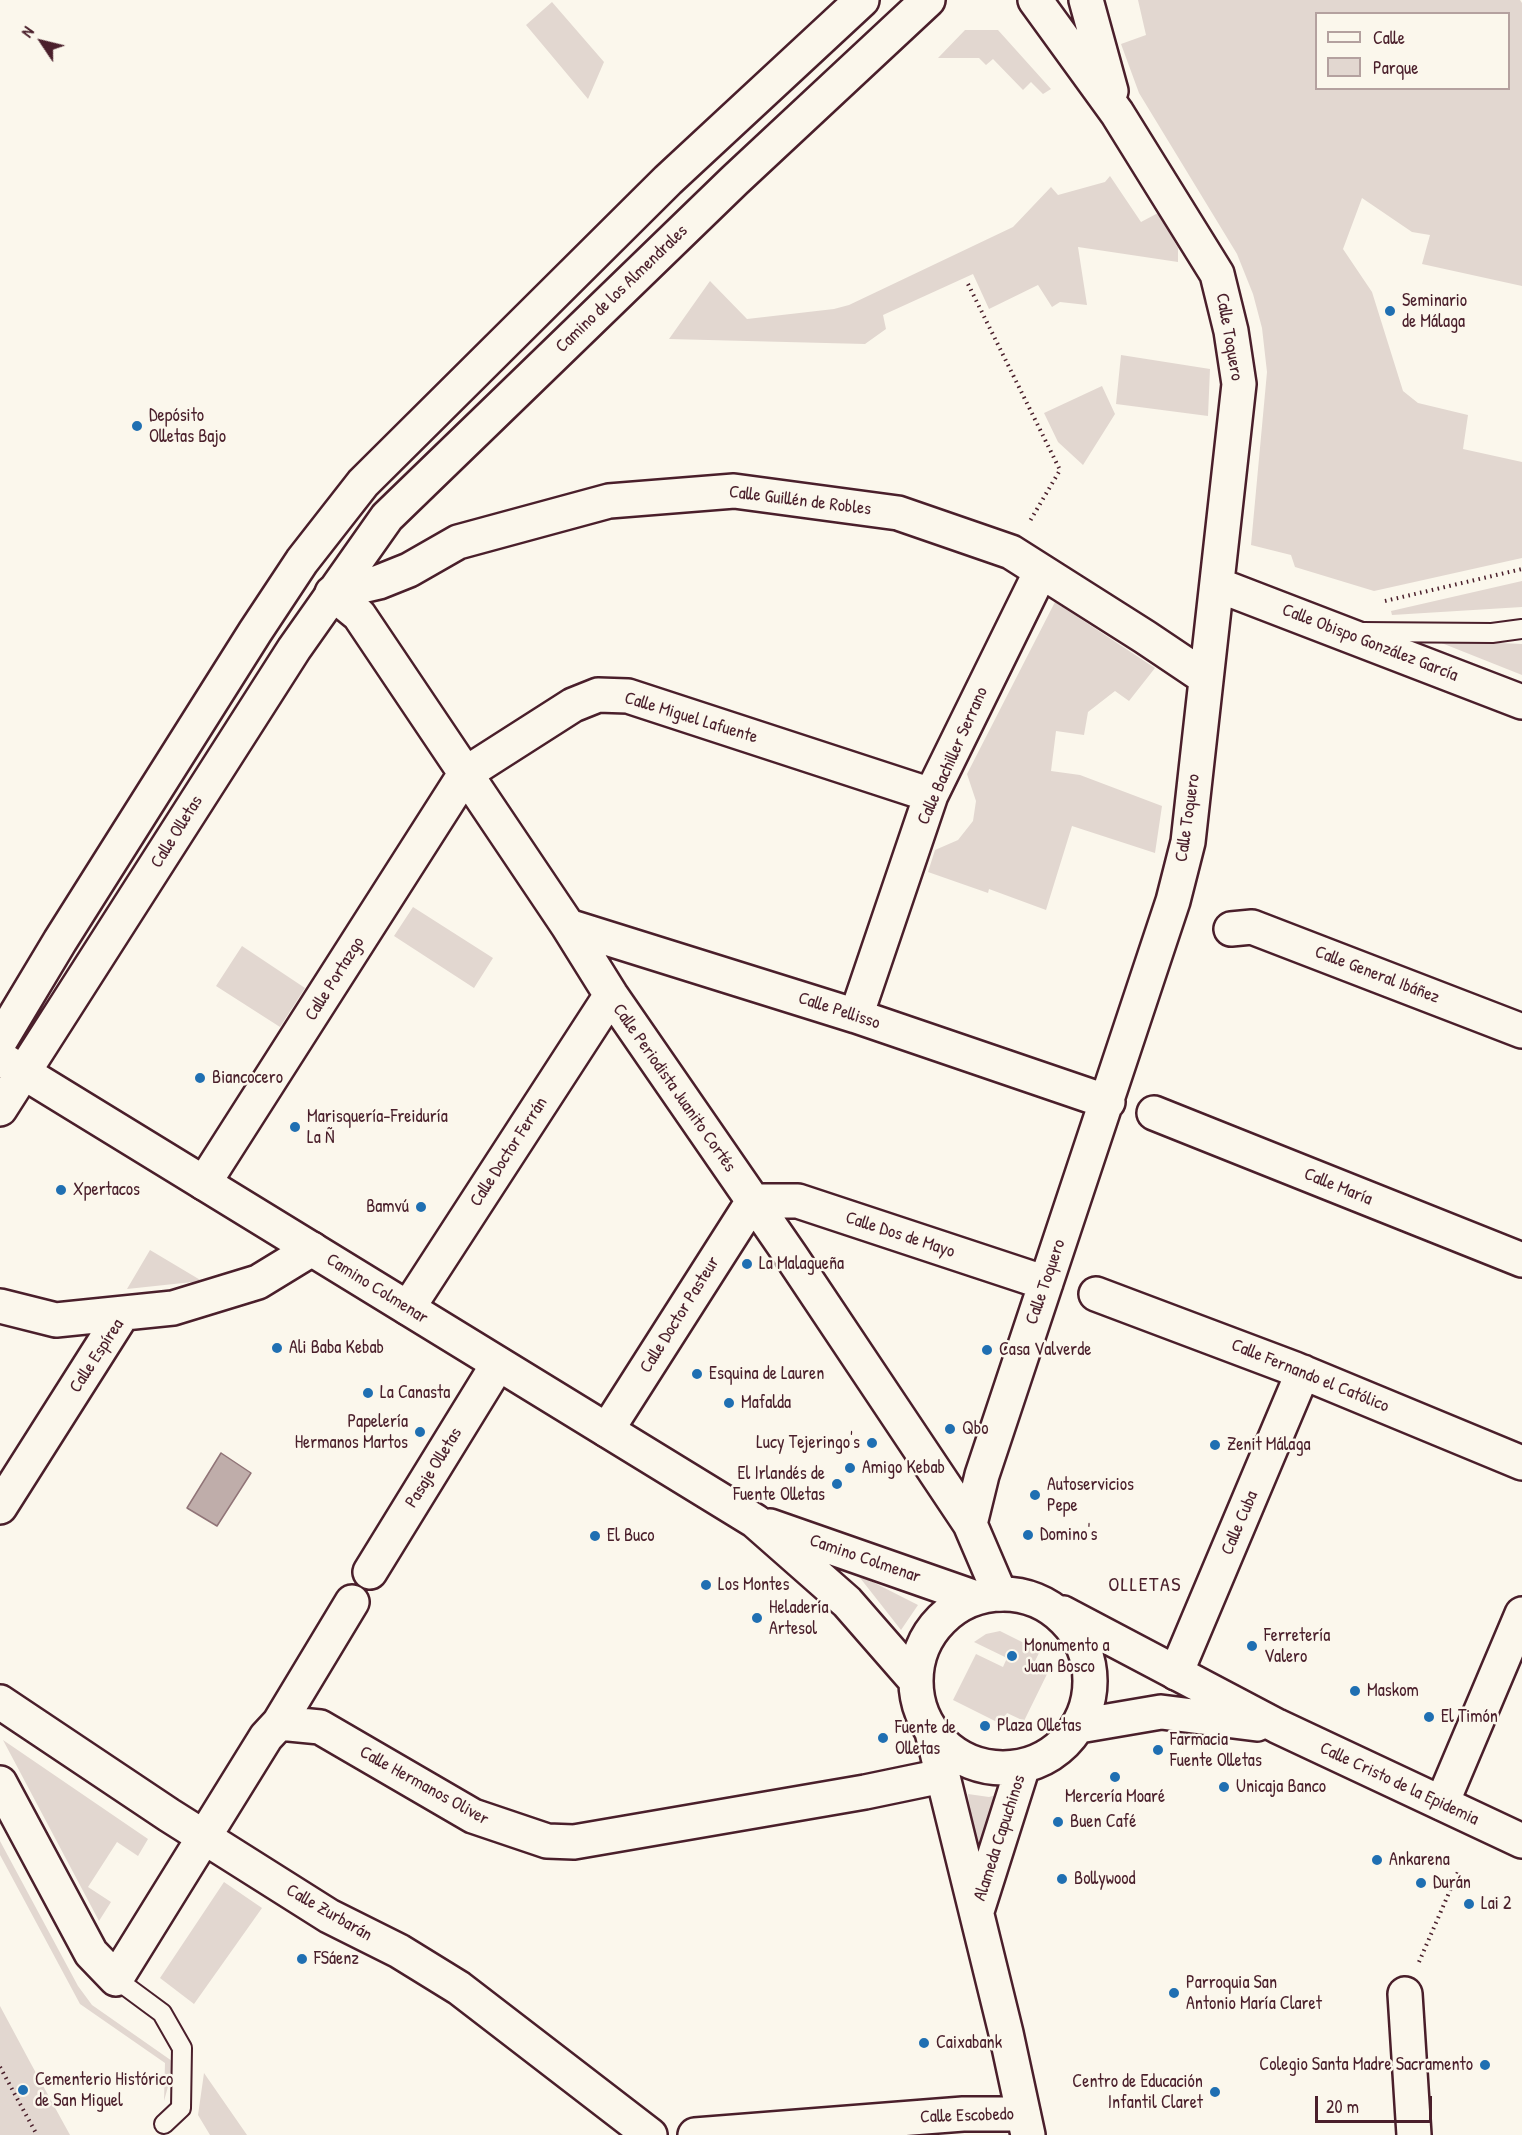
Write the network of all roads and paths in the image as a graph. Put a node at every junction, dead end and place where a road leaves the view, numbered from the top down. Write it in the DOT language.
graph roads {
  1 [pos="862,0"];
  2 [pos="928,0"];
  3 [pos="1035,0"];
  4 [pos="1086,0"];
  5 [pos="1117,113"];
  6 [pos="968,284"];
  7 [pos="1011,552"];
  8 [pos="1522,569"];
  9 [pos="1041,571"];
  10 [pos="1218,585"];
  11 [pos="332,593"];
  12 [pos="1376,603"];
  13 [pos="1214,617"];
  14 [pos="1522,629"];
  15 [pos="1343,632"];
  16 [pos="1145,637"];
  17 [pos="1206,678"];
  18 [pos="1522,702"];
  19 [pos="465,774"];
  20 [pos="931,795"];
  21 [pos="568,926"];
  22 [pos="1231,929"];
  23 [pos="611,995"];
  24 [pos="856,1016"];
  25 [pos="1522,1031"];
  26 [pos="0,1041"];
  27 [pos="12,1065"];
  28 [pos="1108,1102"];
  29 [pos="0,1109"];
  30 [pos="1154,1113"];
  31 [pos="204,1183"];
  32 [pos="753,1201"];
  33 [pos="312,1249"];
  34 [pos="1522,1260"];
  35 [pos="1046,1283"];
  36 [pos="1096,1294"];
  37 [pos="0,1306"];
  38 [pos="408,1308"];
  39 [pos="123,1313"];
  40 [pos="498,1364"];
  41 [pos="1303,1372"];
  42 [pos="607,1430"];
  43 [pos="1522,1463"];
  44 [pos="0,1507"];
  45 [pos="754,1521"];
  46 [pos="970,1524"];
  47 [pos="370,1572"];
  48 [pos="988,1596"];
  49 [pos="352,1602"];
  50 [pos="1040,1602"];
  51 [pos="1522,1614"];
  52 [pos="1176,1672"];
  53 [pos="916,1681"];
  54 [pos="0,1702"];
  55 [pos="279,1723"];
  56 [pos="1078,1726"];
  57 [pos="1277,1726"];
  58 [pos="932,1732"];
  59 [pos="1023,1766"];
  60 [pos="942,1776"];
  61 [pos="0,1783"];
  62 [pos="1442,1803"];
  63 [pos="206,1837"];
  64 [pos="1522,1841"];
  65 [pos="1458,1872"];
  66 [pos="977,1911"];
  67 [pos="116,1979"];
  68 [pos="1405,1994"];
  69 [pos="0,2067"];
  70 [pos="164,2124"];
  71 [pos="1025,2124"];
  72 [pos="37,2135"];
  73 [pos="650,2135"];
  74 [pos="695,2135"];
  75 [pos="1414,2135"];
  1 -- 26 [label="street"];
  2 -- 11 [label="street, Camino de los Almendrales"];
  3 -- 5 [label="street, Calle Toquero"];
  4 -- 5 [label="street, Calle Toquero"];
  5 -- 10 [label="street, Calle Toquero"];
  6 -- 7 [label="path"];
  7 -- 9 [label="street, Calle Guillén de Robles"];
  7 -- 11 [label="street, Calle Guillén de Robles"];
  8 -- 12 [label="path"];
  9 -- 16 [label="street, Calle Guillén de Robles"];
  9 -- 20 [label="street, Calle Bachiller Serrano"];
  10 -- 13 [label="street, Calle Toquero"];
  10 -- 15 [label="street, Calle Obispo González García"];
  11 -- 19 [label="street, Calle Periodista Juanito Cortés"];
  11 -- 27 [label="street, Calle Olletas"];
  13 -- 16 [label="street, Calle Guillén de Robles"];
  13 -- 17 [label="street, Calle Toquero"];
  14 -- 15 [label="lane"];
  15 -- 18 [label="street, Calle Obispo González García"];
  16 -- 17 [label="street, Calle Guillén de Robles"];
  17 -- 28 [label="street, Calle Toquero"];
  19 -- 20 [label="street, Calle Miguel Lafuente"];
  19 -- 21 [label="street, Calle Periodista Juanito Cortés"];
  19 -- 31 [label="street, Calle Portazgo"];
  20 -- 24 [label="street, Calle Bachiller Serrano"];
  21 -- 23 [label="street, Calle Periodista Juanito Cortés"];
  21 -- 24 [label="street, Calle Pellisso"];
  22 -- 25 [label="street, Calle General Ibáñez"];
  23 -- 32 [label="street, Calle Periodista Juanito Cortés"];
  23 -- 38 [label="street, Calle Doctor Ferrán"];
  24 -- 28 [label="street, Calle Pellisso"];
  27 -- 29 [label="street, Calle Olletas"];
  27 -- 31 [label="street, Camino Colmenar"];
  28 -- 35 [label="street, Calle Toquero"];
  30 -- 34 [label="street, Calle María"];
  31 -- 33 [label="street, Camino Colmenar"];
  32 -- 35 [label="street, Calle Dos de Mayo"];
  32 -- 42 [label="street, Calle Doctor Pasteur"];
  32 -- 46 [label="street, Calle Periodista Juanito Cortés"];
  33 -- 38 [label="street, Camino Colmenar"];
  33 -- 39 [label="street, Calle Espírea"];
  35 -- 46 [label="street, Calle Toquero"];
  36 -- 41 [label="street, Calle Fernando el Católico"];
  37 -- 39 [label="street"];
  38 -- 40 [label="street, Camino Colmenar"];
  39 -- 44 [label="street, Calle Espírea"];
  40 -- 42 [label="street, Camino Colmenar"];
  40 -- 47 [label="street, Pasaje Olletas"];
  41 -- 43 [label="street, Calle Fernando el Católico"];
  41 -- 52 [label="street, Calle Cuba"];
  42 -- 45 [label="street, Camino Colmenar"];
  45 -- 48 [label="street, Camino Colmenar"];
  45 -- 53 [label="street, Camino Colmenar"];
  46 -- 48 [label="street, Calle Periodista Juanito Cortés"];
  48 -- 50 [label="street"];
  48 -- 53 [label="street"];
  49 -- 55 [label="street"];
  50 -- 52 [label="street, Calle Cristo de la Epidemia"];
  50 -- 56 [label="street"];
  51 -- 62 [label="street"];
  52 -- 57 [label="street, Calle Cristo de la Epidemia"];
  53 -- 58 [label="street"];
  54 -- 63 [label="street, Calle Zurbarán"];
  55 -- 60 [label="street, Calle Hermanos Oliver"];
  55 -- 63 [label="street"];
  56 -- 57 [label="street, Calle Cristo de la Epidemia"];
  56 -- 59 [label="street"];
  57 -- 62 [label="street, Calle Cristo de la Epidemia"];
  58 -- 59 [label="street"];
  58 -- 60 [label="street, Alameda Capuchinos"];
  59 -- 66 [label="street, Alameda Capuchinos"];
  60 -- 66 [label="street, Alameda Capuchinos"];
  61 -- 67 [label="street"];
  62 -- 64 [label="street, Calle Cristo de la Epidemia"];
  63 -- 67 [label="street"];
  63 -- 73 [label="street, Calle Zurbarán"];
  65 -- 68 [label="path"];
  66 -- 71 [label="street, Alameda Capuchinos"];
  67 -- 70 [label="lane"];
  68 -- 75 [label="street"];
  69 -- 72 [label="path"];
  71 -- 74 [label="street, Calle Escobedo"];
}
